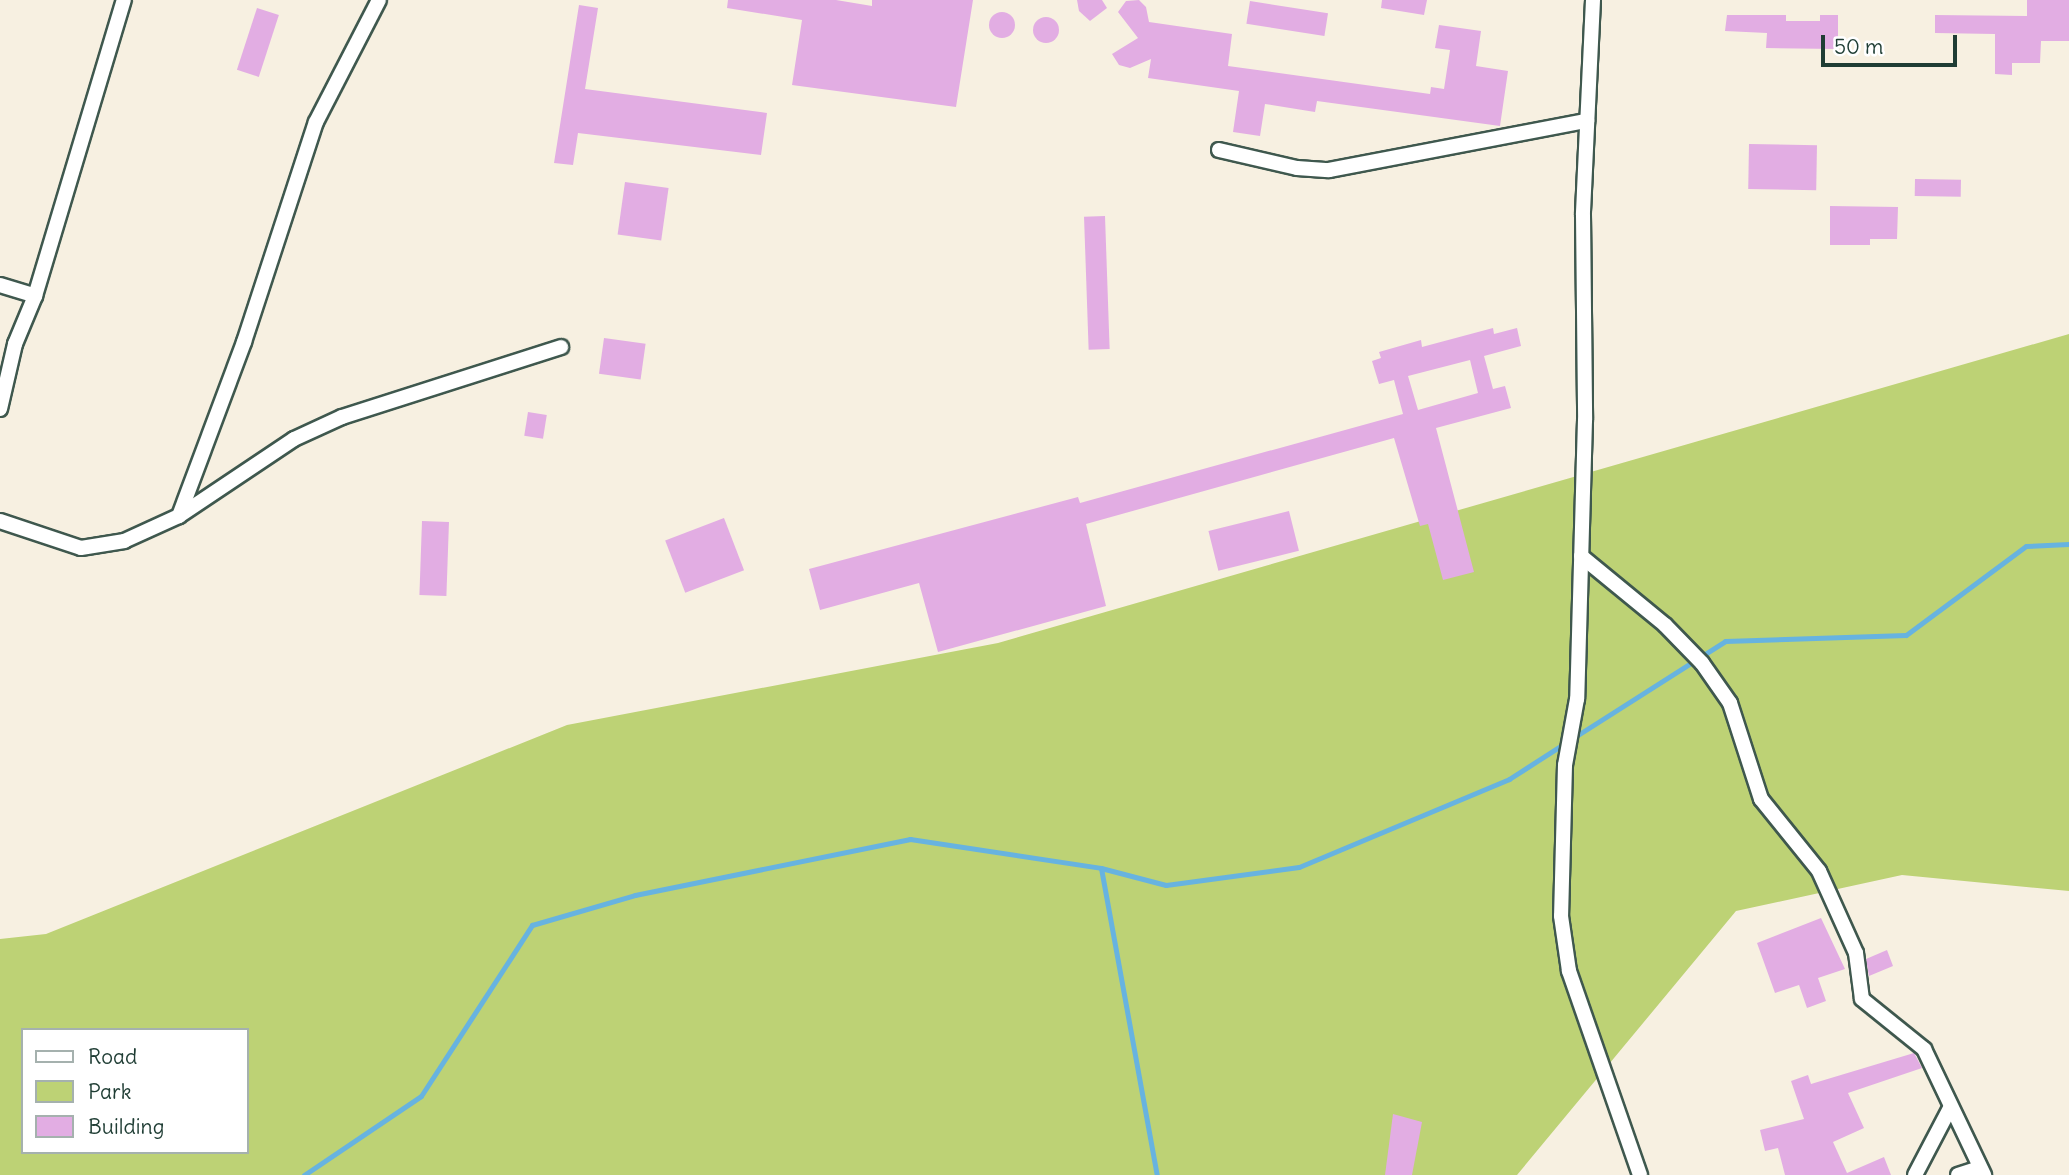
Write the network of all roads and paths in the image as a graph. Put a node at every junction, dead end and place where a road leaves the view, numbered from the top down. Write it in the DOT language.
graph roads {
  1 [pos="124,0"];
  2 [pos="379,0"];
  3 [pos="1593,0"];
  4 [pos="1587,121"];
  5 [pos="1219,150"];
  6 [pos="0,285"];
  7 [pos="35,296"];
  8 [pos="561,347"];
  9 [pos="0,409"];
  10 [pos="179,516"];
  11 [pos="0,521"];
  12 [pos="1581,556"];
  13 [pos="1950,1108"];
  14 [pos="1982,1172"];
  15 [pos="1640,1175"];
  16 [pos="1915,1175"];
  17 [pos="1958,1175"];
  1 -- 7 [label="street"];
  2 -- 10 [label="street"];
  3 -- 4 [label="street"];
  4 -- 5 [label="street"];
  4 -- 12 [label="street"];
  6 -- 7 [label="street"];
  7 -- 9 [label="street"];
  8 -- 10 [label="street"];
  10 -- 11 [label="street"];
  12 -- 13 [label="street"];
  12 -- 15 [label="street"];
  13 -- 14 [label="street"];
  13 -- 16 [label="street"];
  14 -- 17 [label="street"];
}
